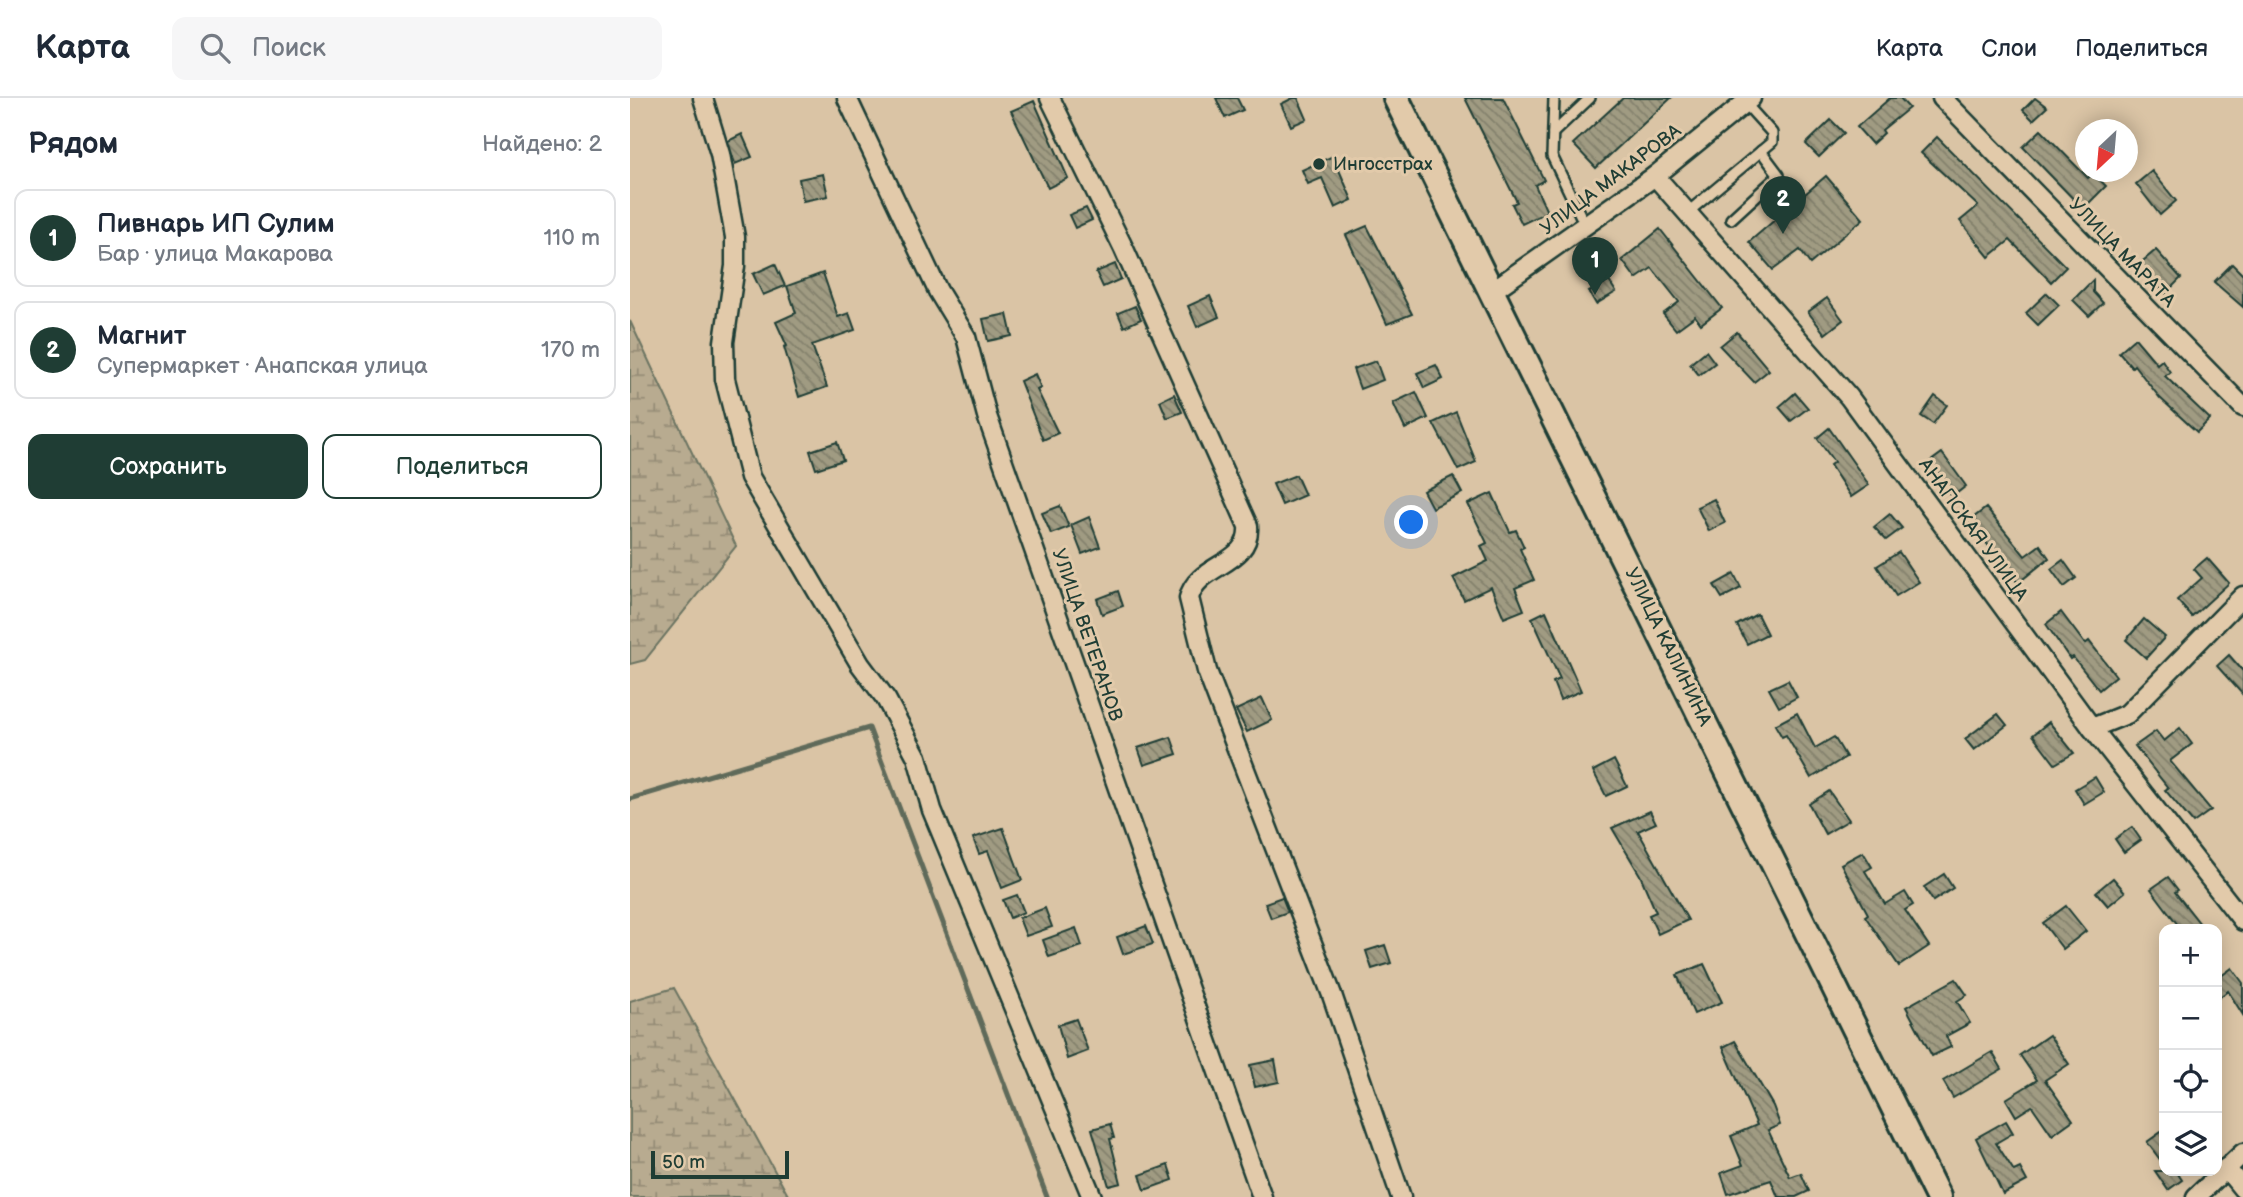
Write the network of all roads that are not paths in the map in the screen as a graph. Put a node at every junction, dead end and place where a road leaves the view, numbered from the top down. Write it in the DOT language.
graph roads {
  1 [pos="703,98"];
  2 [pos="847,98"];
  3 [pos="1049,98"];
  4 [pos="1396,98"];
  5 [pos="1554,98"];
  6 [pos="1590,98"];
  7 [pos="1942,98"];
  8 [pos="1748,101"];
  9 [pos="1553,133"];
  10 [pos="1761,150"];
  11 [pos="1655,176"];
  12 [pos="1687,213"];
  13 [pos="1731,219"];
  14 [pos="1586,227"];
  15 [pos="1492,290"];
  16 [pos="2243,407"];
  17 [pos="2243,596"];
  18 [pos="2092,727"];
  19 [pos="2243,921"];
  20 [pos="2243,1153"];
  21 [pos="2227,1168"];
  22 [pos="2243,1189"];
  23 [pos="1093,1197"];
  24 [pos="1262,1197"];
  25 [pos="1401,1197"];
  26 [pos="1938,1197"];
  27 [pos="2196,1197"];
  1 -- 23 [label="street"];
  2 -- 24 [label="street, УЛИЦА ВЕТЕРАНОВ"];
  3 -- 25 [label="street"];
  4 -- 15 [label="main road, УЛИЦА КАЛИНИНА"];
  5 -- 9 [label="lane"];
  6 -- 9 [label="lane"];
  7 -- 16 [label="street, УЛИЦА МАРАТА"];
  8 -- 10 [label="lane"];
  8 -- 11 [label="street, УЛИЦА МАКАРОВА"];
  9 -- 14 [label="lane"];
  10 -- 12 [label="lane"];
  10 -- 13 [label="lane"];
  11 -- 12 [label="street, АНАПСКАЯ УЛИЦА"];
  11 -- 14 [label="street, УЛИЦА МАКАРОВА"];
  12 -- 18 [label="street, АНАПСКАЯ УЛИЦА"];
  14 -- 15 [label="street, УЛИЦА МАКАРОВА"];
  15 -- 26 [label="main road, УЛИЦА КАЛИНИНА"];
  17 -- 18 [label="street"];
  18 -- 19 [label="street, АНАПСКАЯ УЛИЦА"];
  20 -- 21 [label="street"];
  21 -- 22 [label="street"];
  21 -- 27 [label="street"];
}
